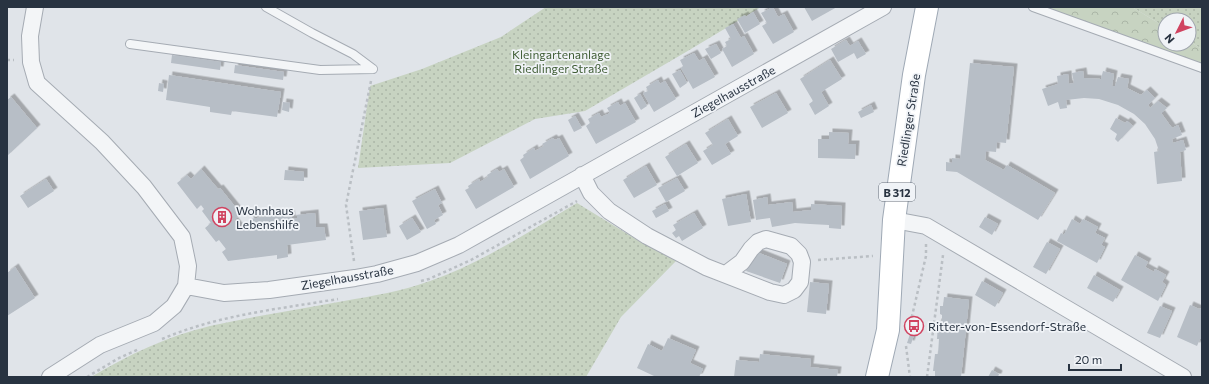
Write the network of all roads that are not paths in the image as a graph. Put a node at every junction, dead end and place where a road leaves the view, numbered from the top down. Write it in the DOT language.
graph roads {
  1 [pos="35,7"];
  2 [pos="266,7"];
  3 [pos="883,7"];
  4 [pos="927,7"];
  5 [pos="1033,7"];
  6 [pos="130,44"];
  7 [pos="1202,68"];
  8 [pos="582,175"];
  9 [pos="894,220"];
  10 [pos="726,274"];
  11 [pos="186,286"];
  12 [pos="50,377"];
  13 [pos="877,377"];
  14 [pos="1183,377"];
  1 -- 11 [label="street"];
  2 -- 6 [label="lane"];
  3 -- 8 [label="street, Ziegelhausstraße"];
  4 -- 9 [label="main road, Riedlinger Straße / B 312"];
  5 -- 7 [label="lane"];
  8 -- 10 [label="street"];
  8 -- 11 [label="street, Ziegelhausstraße"];
  9 -- 13 [label="main road, Riedlinger Straße / B 312"];
  9 -- 14 [label="street"];
  10 -- 10 [label="street"];
  11 -- 12 [label="street"];
}
